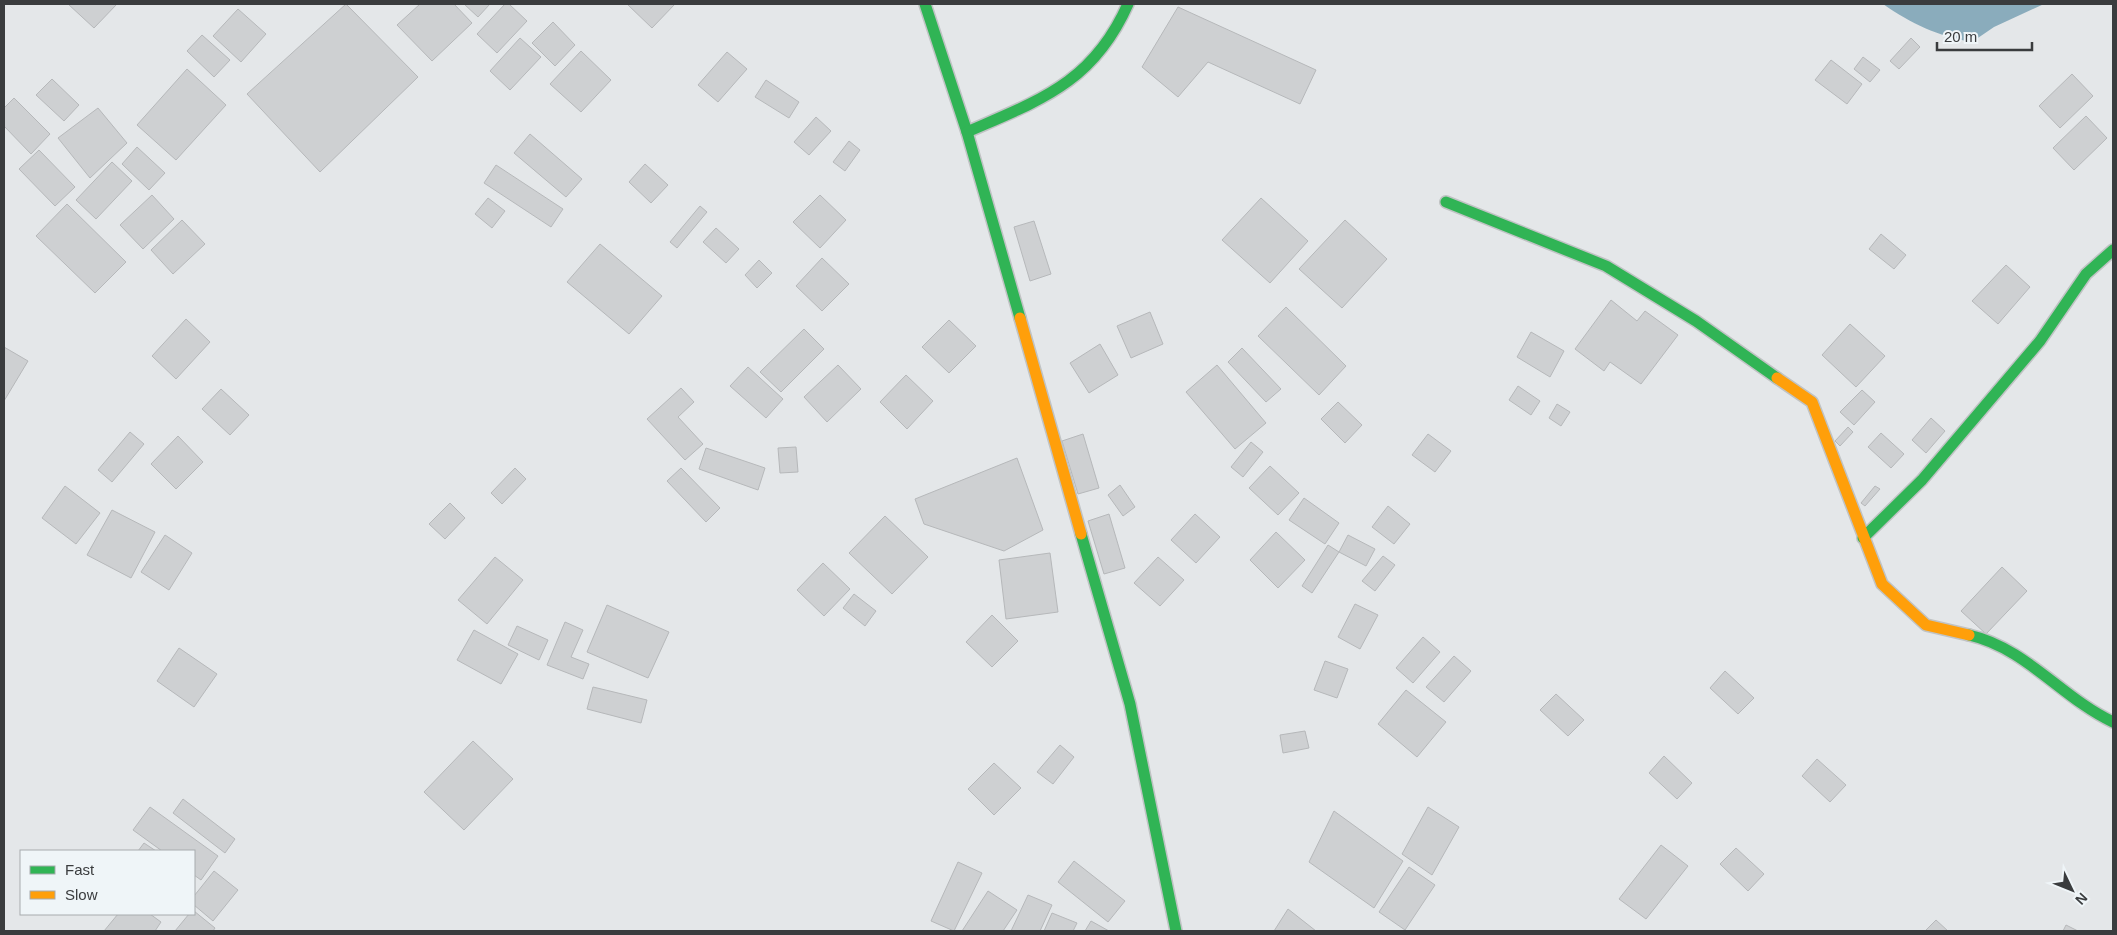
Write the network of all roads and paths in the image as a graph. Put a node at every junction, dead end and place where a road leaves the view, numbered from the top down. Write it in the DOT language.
graph roads {
  1 [pos="925,4"];
  2 [pos="1128,4"];
  3 [pos="966,132"];
  4 [pos="1446,202"];
  5 [pos="2113,250"];
  6 [pos="1863,538"];
  7 [pos="2113,722"];
  8 [pos="1176,931"];
  1 -- 3 [label="street"];
  2 -- 3 [label="street"];
  3 -- 8 [label="street"];
  4 -- 6 [label="street"];
  5 -- 6 [label="street"];
  6 -- 7 [label="street"];
}
